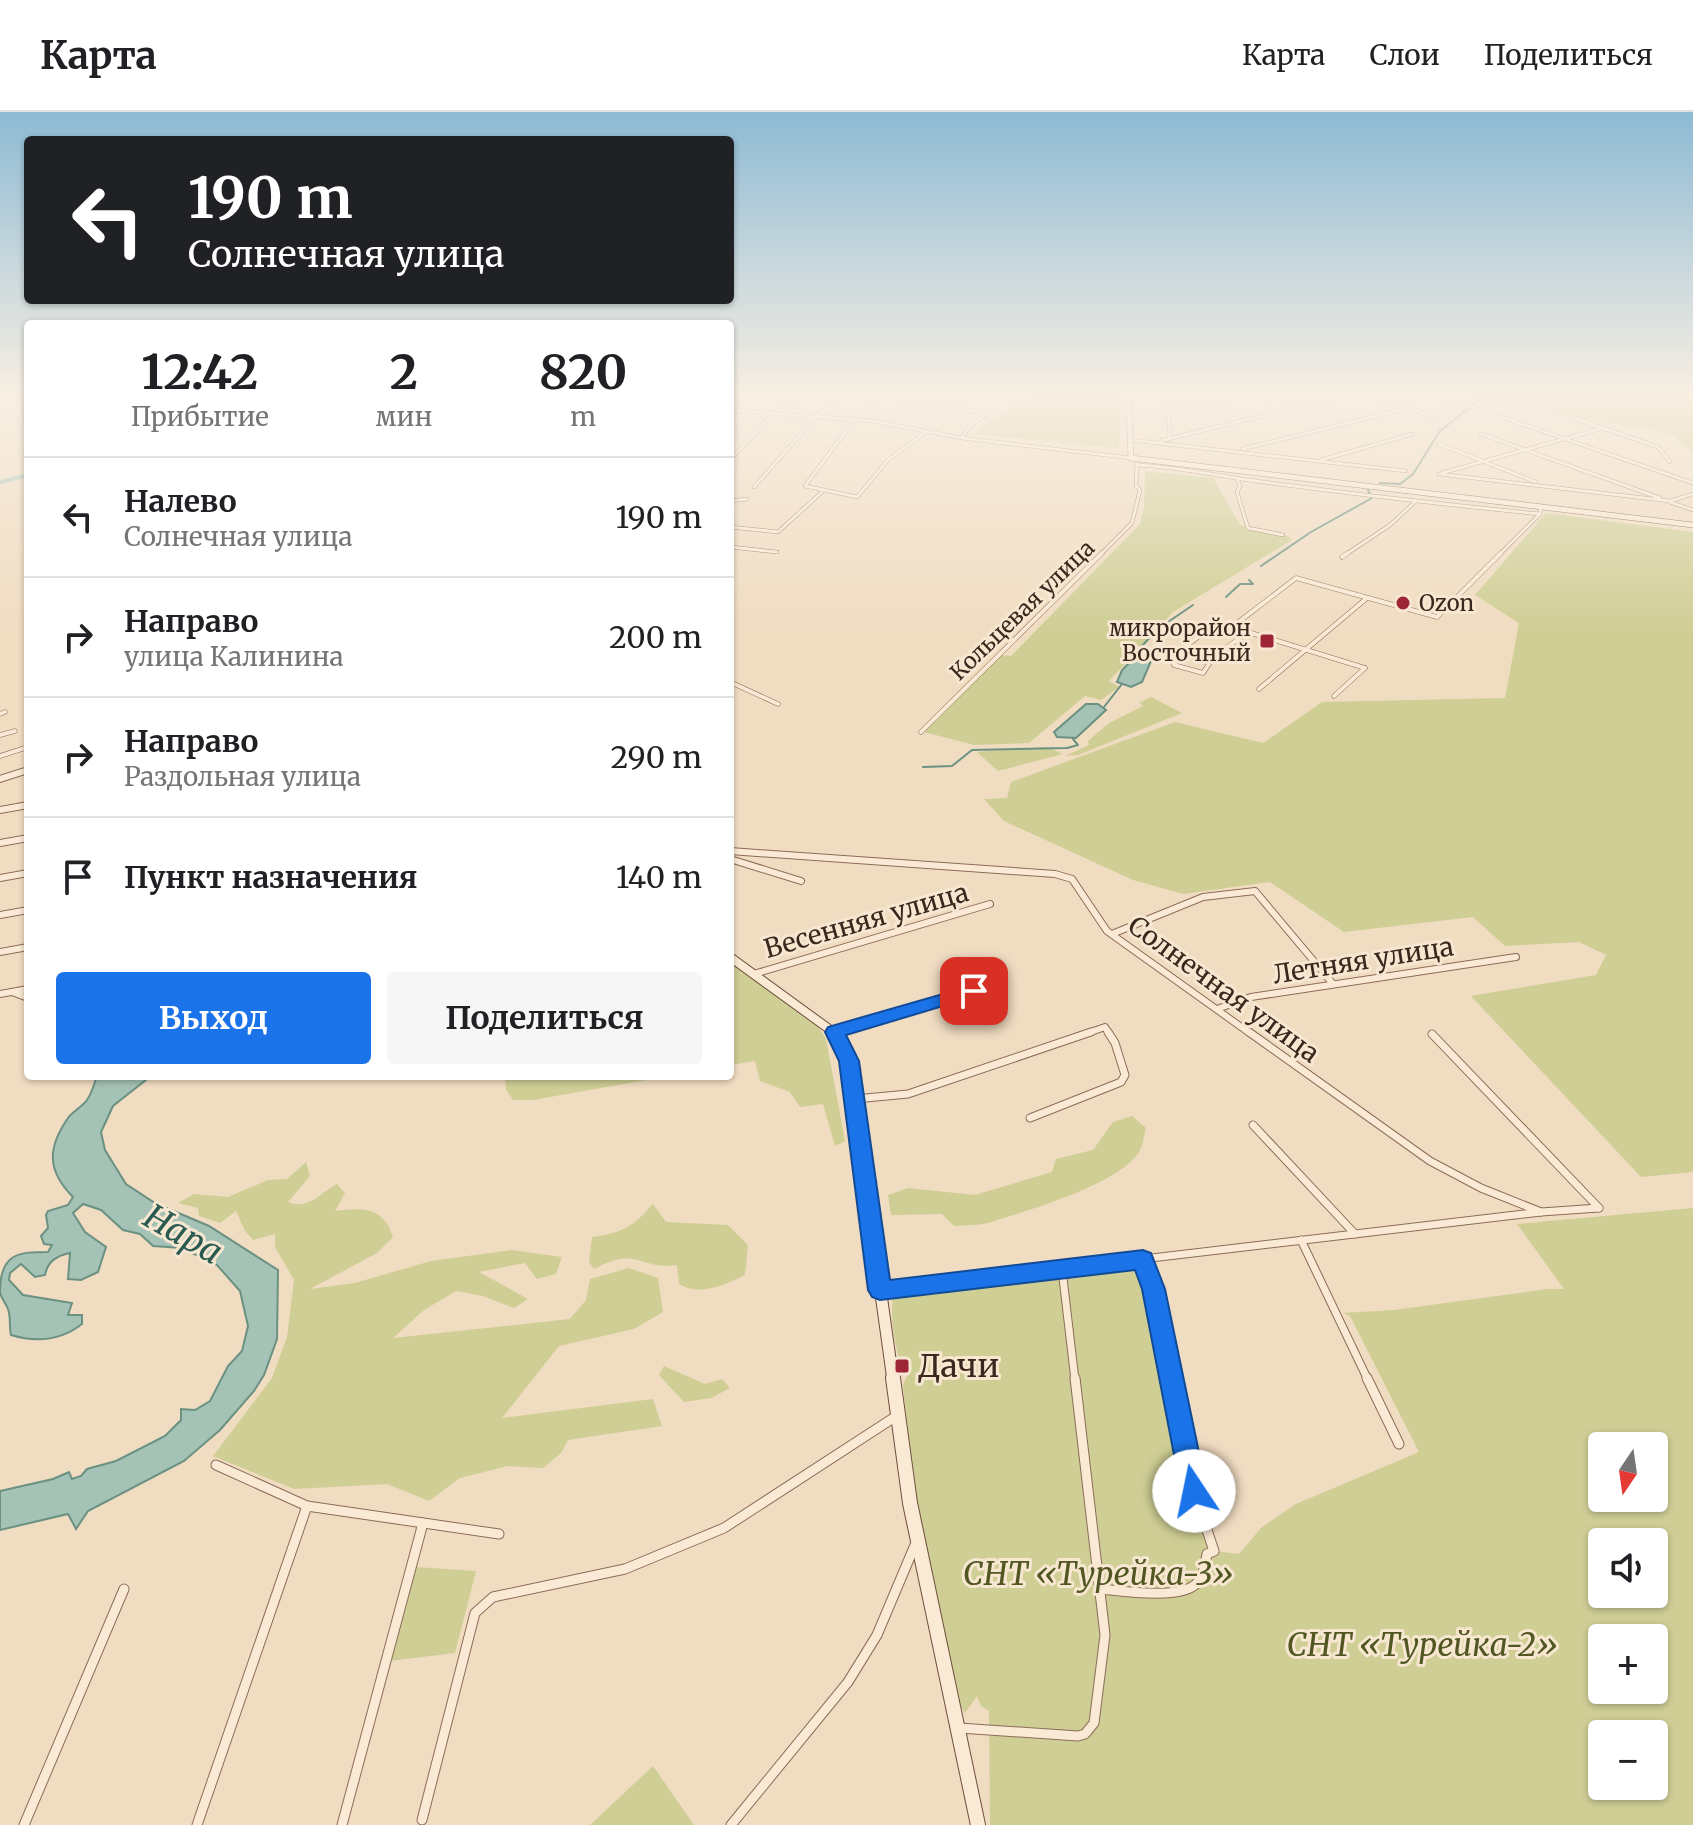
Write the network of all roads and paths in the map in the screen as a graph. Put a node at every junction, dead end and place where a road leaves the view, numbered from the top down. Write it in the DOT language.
graph roads {
  1 [pos="768,471"];
  2 [pos="816,471"];
  3 [pos="879,471"];
  4 [pos="1135,471"];
  5 [pos="1217,471"];
  6 [pos="1217,471"];
  7 [pos="1450,471"];
  8 [pos="1508,471"];
  9 [pos="1585,471"];
  10 [pos="1658,471"];
  11 [pos="1237,479"];
  12 [pos="1693,483"];
  13 [pos="754,487"];
  14 [pos="1546,487"];
  15 [pos="822,492"];
  16 [pos="1693,494"];
  17 [pos="747,499"];
  18 [pos="734,501"];
  19 [pos="1416,501"];
  20 [pos="1670,501"];
  21 [pos="1540,510"];
  22 [pos="1693,510"];
  23 [pos="1693,525"];
  24 [pos="734,527"];
  25 [pos="1283,535"];
  26 [pos="734,547"];
  27 [pos="777,552"];
  28 [pos="1342,557"];
  29 [pos="1367,598"];
  30 [pos="1232,627"];
  31 [pos="1249,632"];
  32 [pos="1305,649"];
  33 [pos="734,684"];
  34 [pos="1259,689"];
  35 [pos="1334,696"];
  36 [pos="778,704"];
  37 [pos="15,731"];
  38 [pos="921,732"];
  39 [pos="0,735"];
  40 [pos="24,748"];
  41 [pos="0,756"];
  42 [pos="24,771"];
  43 [pos="0,779"];
  44 [pos="24,806"];
  45 [pos="0,810"];
  46 [pos="24,839"];
  47 [pos="0,843"];
  48 [pos="734,851"];
  49 [pos="734,860"];
  50 [pos="24,874"];
  51 [pos="0,878"];
  52 [pos="801,881"];
  53 [pos="990,904"];
  54 [pos="24,911"];
  55 [pos="0,915"];
  56 [pos="1112,934"];
  57 [pos="24,948"];
  58 [pos="0,952"];
  59 [pos="1516,957"];
  60 [pos="734,960"];
  61 [pos="754,974"];
  62 [pos="1001,982"];
  63 [pos="1333,984"];
  64 [pos="24,990"];
  65 [pos="12,992"];
  66 [pos="0,994"];
  67 [pos="24,996"];
  68 [pos="1217,1009"];
  69 [pos="835,1032"];
  70 [pos="1432,1034"];
  71 [pos="855,1099"];
  72 [pos="1030,1118"];
  73 [pos="1253,1125"];
  74 [pos="1541,1212"];
  75 [pos="1355,1234"];
  76 [pos="1301,1240"];
  77 [pos="1143,1259"];
  78 [pos="1063,1278"];
  79 [pos="880,1290"];
  80 [pos="898,1415"];
  81 [pos="1399,1444"];
  82 [pos="216,1465"];
  83 [pos="307,1506"];
  84 [pos="423,1523"];
  85 [pos="499,1534"];
  86 [pos="919,1535"];
  87 [pos="124,1589"];
  88 [pos="1100,1589"];
  89 [pos="959,1728"];
  90 [pos="422,1820"];
  91 [pos="24,1825"];
  92 [pos="197,1825"];
  93 [pos="342,1825"];
  94 [pos="731,1825"];
  95 [pos="978,1825"];
  1 -- 13 [label="street"];
  2 -- 15 [label="street"];
  3 -- 15 [label="street"];
  4 -- 38 [label="street, Кольцевая улица"];
  5 -- 11 [label="street"];
  6 -- 21 [label="street"];
  7 -- 14 [label="street"];
  8 -- 14 [label="street"];
  9 -- 20 [label="street"];
  10 -- 12 [label="street"];
  11 -- 19 [label="street"];
  11 -- 25 [label="street"];
  14 -- 20 [label="street"];
  15 -- 24 [label="street"];
  16 -- 20 [label="street"];
  17 -- 18 [label="street"];
  19 -- 21 [label="street"];
  19 -- 28 [label="street"];
  20 -- 22 [label="street"];
  21 -- 23 [label="street"];
  21 -- 29 [label="street"];
  26 -- 27 [label="street"];
  29 -- 30 [label="street"];
  29 -- 32 [label="street"];
  30 -- 31 [label="street"];
  30 -- 31 [label="street"];
  31 -- 32 [label="street"];
  32 -- 34 [label="street"];
  32 -- 35 [label="street"];
  33 -- 36 [label="street"];
  37 -- 39 [label="street"];
  40 -- 41 [label="street"];
  42 -- 43 [label="street"];
  44 -- 45 [label="street"];
  46 -- 47 [label="street"];
  48 -- 56 [label="street, Солнечная улица"];
  49 -- 52 [label="street"];
  50 -- 51 [label="street"];
  53 -- 61 [label="street, Весенняя улица"];
  54 -- 55 [label="street"];
  56 -- 63 [label="street"];
  56 -- 68 [label="street, Солнечная улица"];
  57 -- 58 [label="street"];
  59 -- 63 [label="street, Летняя улица"];
  60 -- 61 [label="street"];
  61 -- 69 [label="street"];
  62 -- 69 [label="street"];
  63 -- 68 [label="street, Летняя улица"];
  64 -- 65 [label="street"];
  65 -- 66 [label="street"];
  65 -- 67 [label="street"];
  68 -- 74 [label="street, Солнечная улица"];
  69 -- 71 [label="street"];
  70 -- 74 [label="street, Солнечная улица"];
  71 -- 72 [label="street"];
  71 -- 79 [label="street"];
  73 -- 75 [label="street"];
  74 -- 75 [label="street, Солнечная улица"];
  75 -- 76 [label="street, Солнечная улица"];
  76 -- 77 [label="street, Солнечная улица"];
  76 -- 81 [label="street"];
  77 -- 79 [label="street, Солнечная улица"];
  77 -- 88 [label="street"];
  78 -- 88 [label="street"];
  79 -- 80 [label="street"];
  80 -- 86 [label="street"];
  80 -- 90 [label="street"];
  82 -- 83 [label="street"];
  83 -- 84 [label="street"];
  83 -- 92 [label="street"];
  84 -- 85 [label="street"];
  84 -- 93 [label="street"];
  86 -- 89 [label="street"];
  86 -- 94 [label="street"];
  87 -- 91 [label="street"];
  88 -- 89 [label="street"];
  89 -- 95 [label="street"];
}
